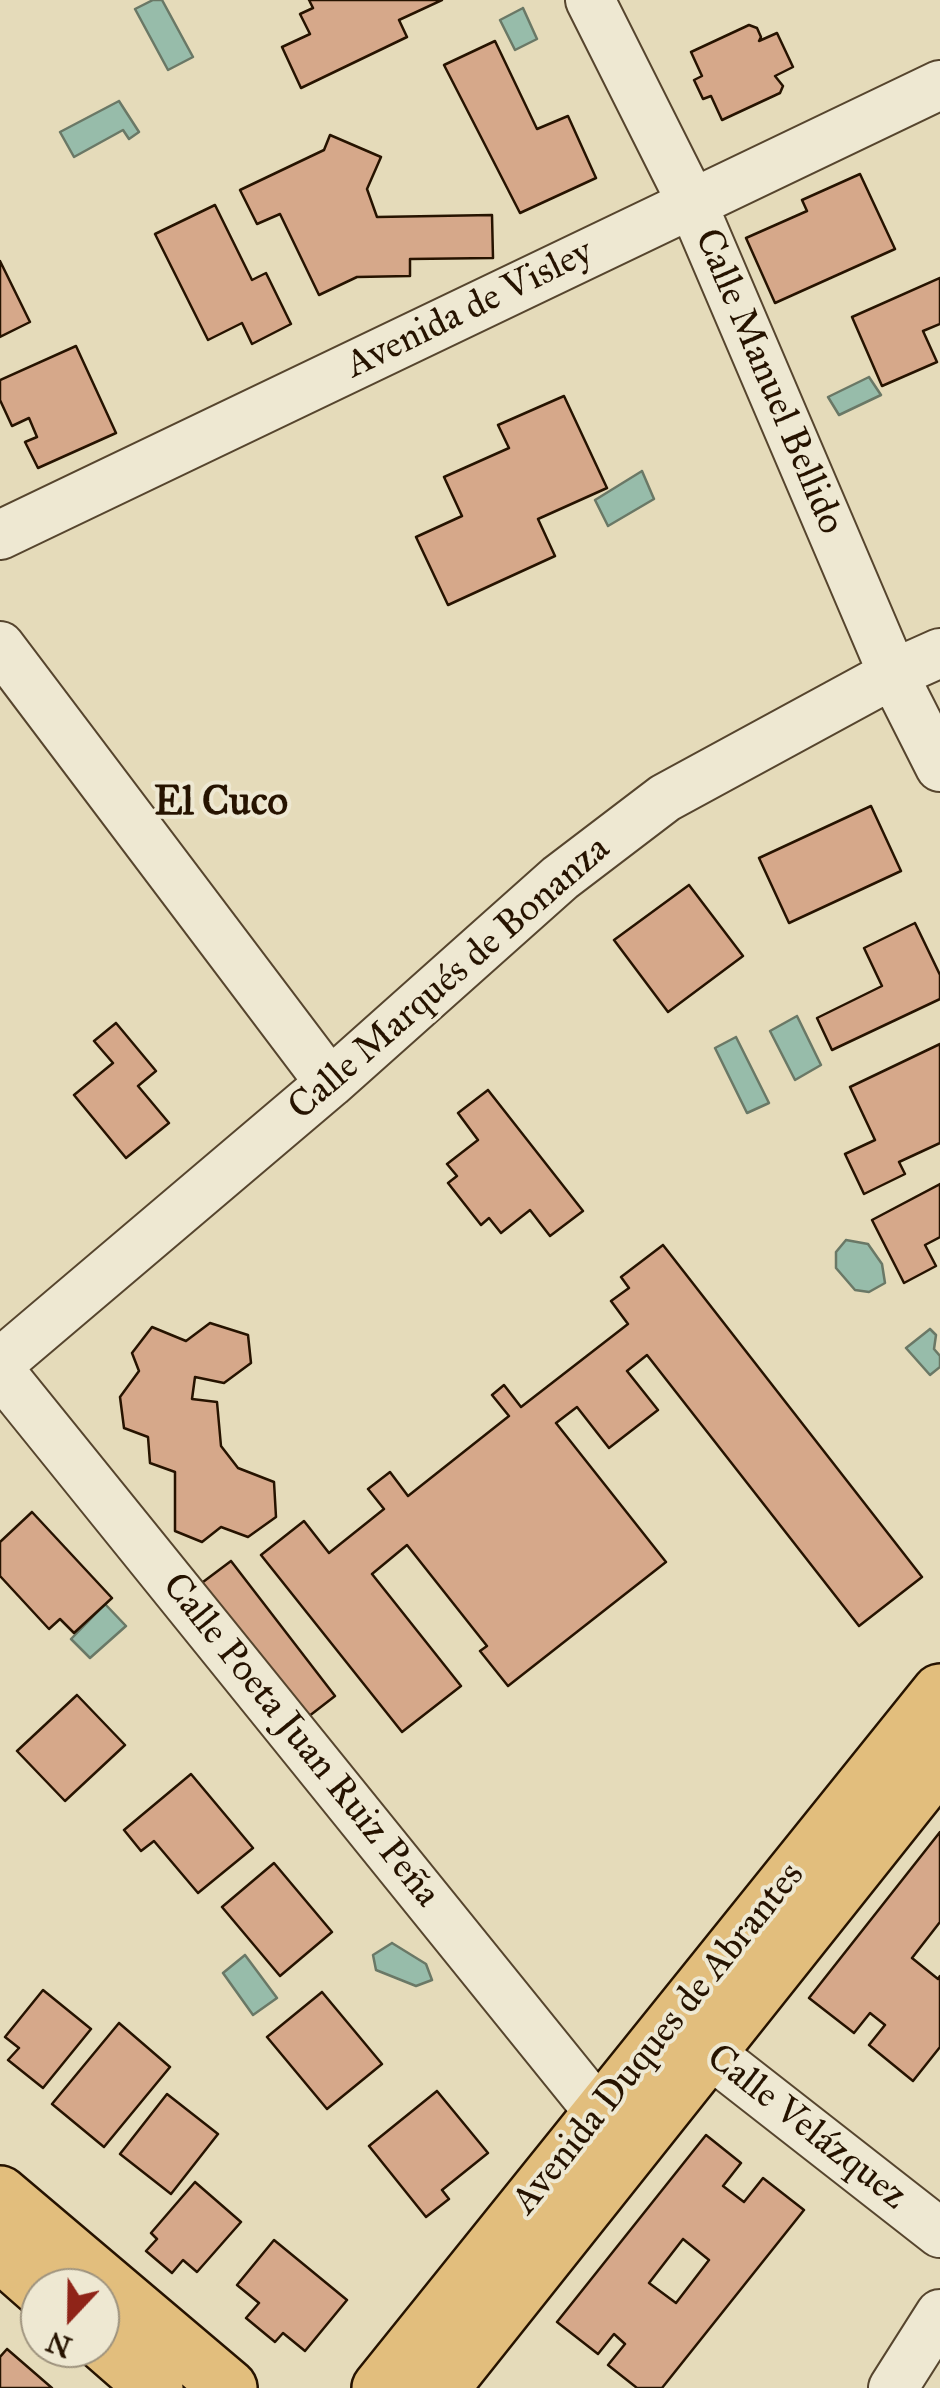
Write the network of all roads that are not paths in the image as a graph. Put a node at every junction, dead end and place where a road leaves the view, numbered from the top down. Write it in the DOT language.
graph roads {
  1 [pos="590,0"];
  2 [pos="940,85"];
  3 [pos="692,204"];
  4 [pos="0,534"];
  5 [pos="0,646"];
  6 [pos="940,653"];
  7 [pos="893,674"];
  8 [pos="940,767"];
  9 [pos="330,1083"];
  10 [pos="0,1367"];
  11 [pos="938,1698"];
  12 [pos="940,1761"];
  13 [pos="690,2037"];
  14 [pos="600,2112"];
  15 [pos="0,2194"];
  16 [pos="940,2233"];
  17 [pos="0,2253"];
  18 [pos="20,2270"];
  19 [pos="940,2314"];
  20 [pos="120,2357"];
  21 [pos="156,2388"];
  22 [pos="229,2388"];
  23 [pos="380,2388"];
  24 [pos="440,2388"];
  25 [pos="893,2388"];
  1 -- 3 [label="street, Calle Manuel Bellido"];
  2 -- 3 [label="street, Avenida de Visley"];
  3 -- 4 [label="street, Avenida de Visley"];
  3 -- 7 [label="street, Calle Manuel Bellido"];
  5 -- 9 [label="street"];
  6 -- 7 [label="street, Calle Marqués de Bonanza"];
  7 -- 8 [label="street, Calle Manuel Bellido"];
  7 -- 9 [label="street, Calle Marqués de Bonanza"];
  9 -- 10 [label="street, Calle Marqués de Bonanza"];
  10 -- 14 [label="street, Calle Poeta Juan Ruiz Peña"];
  11 -- 13 [label="main road, Avenida Duques de Abrantes"];
  12 -- 13 [label="main road, Avenida Duques de Abrantes"];
  13 -- 14 [label="main road, Avenida Duques de Abrantes"];
  13 -- 16 [label="street, Calle Velázquez"];
  13 -- 24 [label="main road, Avenida Duques de Abrantes"];
  14 -- 23 [label="main road, Avenida Duques de Abrantes"];
  15 -- 22 [label="main road"];
  17 -- 18 [label="main road"];
  19 -- 25 [label="street"];
  20 -- 21 [label="main road"];
}
